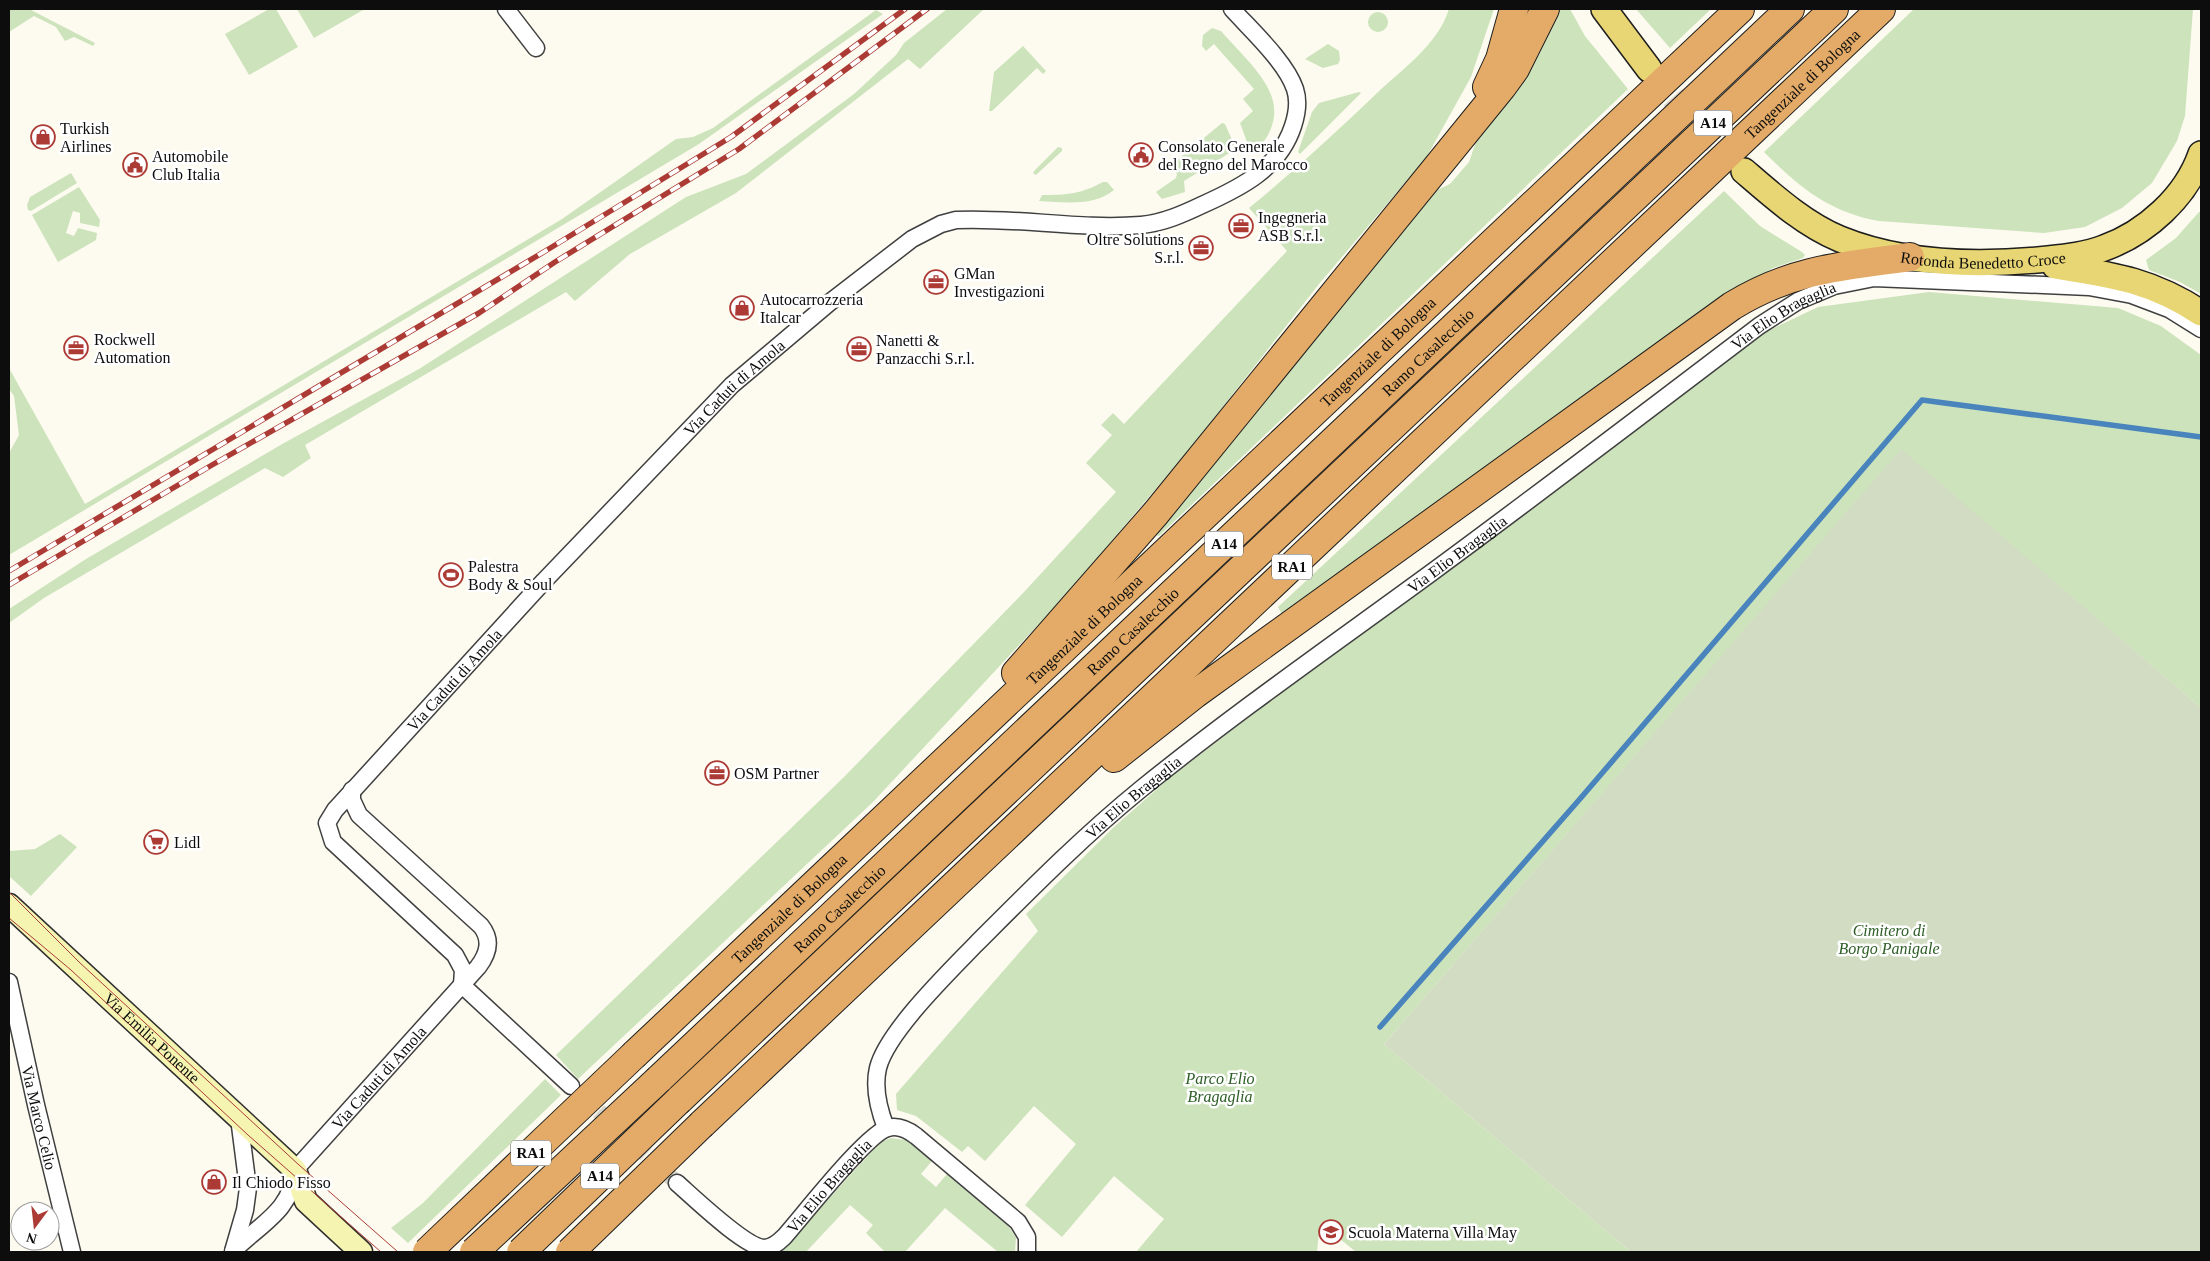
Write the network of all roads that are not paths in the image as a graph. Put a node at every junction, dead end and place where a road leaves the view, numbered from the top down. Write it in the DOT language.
graph roads {
  1 [pos="506,9"];
  2 [pos="1232,9"];
  3 [pos="1514,9"];
  4 [pos="1545,9"];
  5 [pos="1604,9"];
  6 [pos="1740,9"];
  7 [pos="1790,9"];
  8 [pos="1834,9"];
  9 [pos="1881,9"];
  10 [pos="536,48"];
  11 [pos="1649,69"];
  12 [pos="1450,150"];
  13 [pos="2201,154"];
  14 [pos="1744,171"];
  15 [pos="1910,257"];
  16 [pos="2026,261"];
  17 [pos="2201,313"];
  18 [pos="2201,329"];
  19 [pos="352,790"];
  20 [pos="832,870"];
  21 [pos="9,905"];
  22 [pos="906,933"];
  23 [pos="9,982"];
  24 [pos="462,985"];
  25 [pos="571,1086"];
  26 [pos="239,1118"];
  27 [pos="886,1128"];
  28 [pos="295,1170"];
  29 [pos="677,1183"];
  30 [pos="283,1208"];
  31 [pos="312,1208"];
  32 [pos="764,1250"];
  33 [pos="232,1251"];
  34 [pos="72,1252"];
  35 [pos="362,1252"];
  36 [pos="427,1252"];
  37 [pos="474,1252"];
  38 [pos="521,1252"];
  39 [pos="570,1252"];
  40 [pos="1026,1252"];
  1 -- 10 [label="street"];
  2 -- 19 [label="street, Via Caduti di Amola"];
  3 -- 12 [label="highway"];
  4 -- 12 [label="highway"];
  5 -- 11 [label="main road"];
  6 -- 20 [label="highway, Tangenziale di Bologna / RA1"];
  7 -- 37 [label="highway, Ramo Casalecchio / A14, bridge"];
  8 -- 38 [label="highway, Ramo Casalecchio / A14, bridge"];
  9 -- 22 [label="highway, Tangenziale di Bologna / RA1"];
  12 -- 20 [label="highway"];
  13 -- 16 [label="main road, Rotonda Benedetto Croce"];
  14 -- 15 [label="main road, Rotonda Benedetto Croce"];
  15 -- 16 [label="main road, Rotonda Benedetto Croce"];
  15 -- 22 [label="highway"];
  16 -- 17 [label="main road"];
  18 -- 27 [label="street, Via Elio Bragaglia"];
  19 -- 24 [label="street, Via Caduti di Amola"];
  19 -- 24 [label="street, Via Caduti di Amola"];
  20 -- 36 [label="highway, Tangenziale di Bologna / RA1, bridge"];
  21 -- 26 [label="main road, Via Emilia Ponente"];
  22 -- 39 [label="highway, Tangenziale di Bologna / RA1, bridge"];
  23 -- 34 [label="street, Via Marco Celio"];
  24 -- 25 [label="street"];
  24 -- 28 [label="street, Via Caduti di Amola"];
  26 -- 28 [label="main road, Via Emilia Ponente"];
  26 -- 33 [label="street"];
  27 -- 32 [label="street, Via Elio Bragaglia"];
  27 -- 40 [label="street, Via Elio Bragaglia"];
  28 -- 30 [label="street"];
  28 -- 31 [label="main road"];
  29 -- 32 [label="street, Via Elio Bragaglia"];
  30 -- 31 [label="street"];
  30 -- 33 [label="street"];
  31 -- 35 [label="main road"];
}
